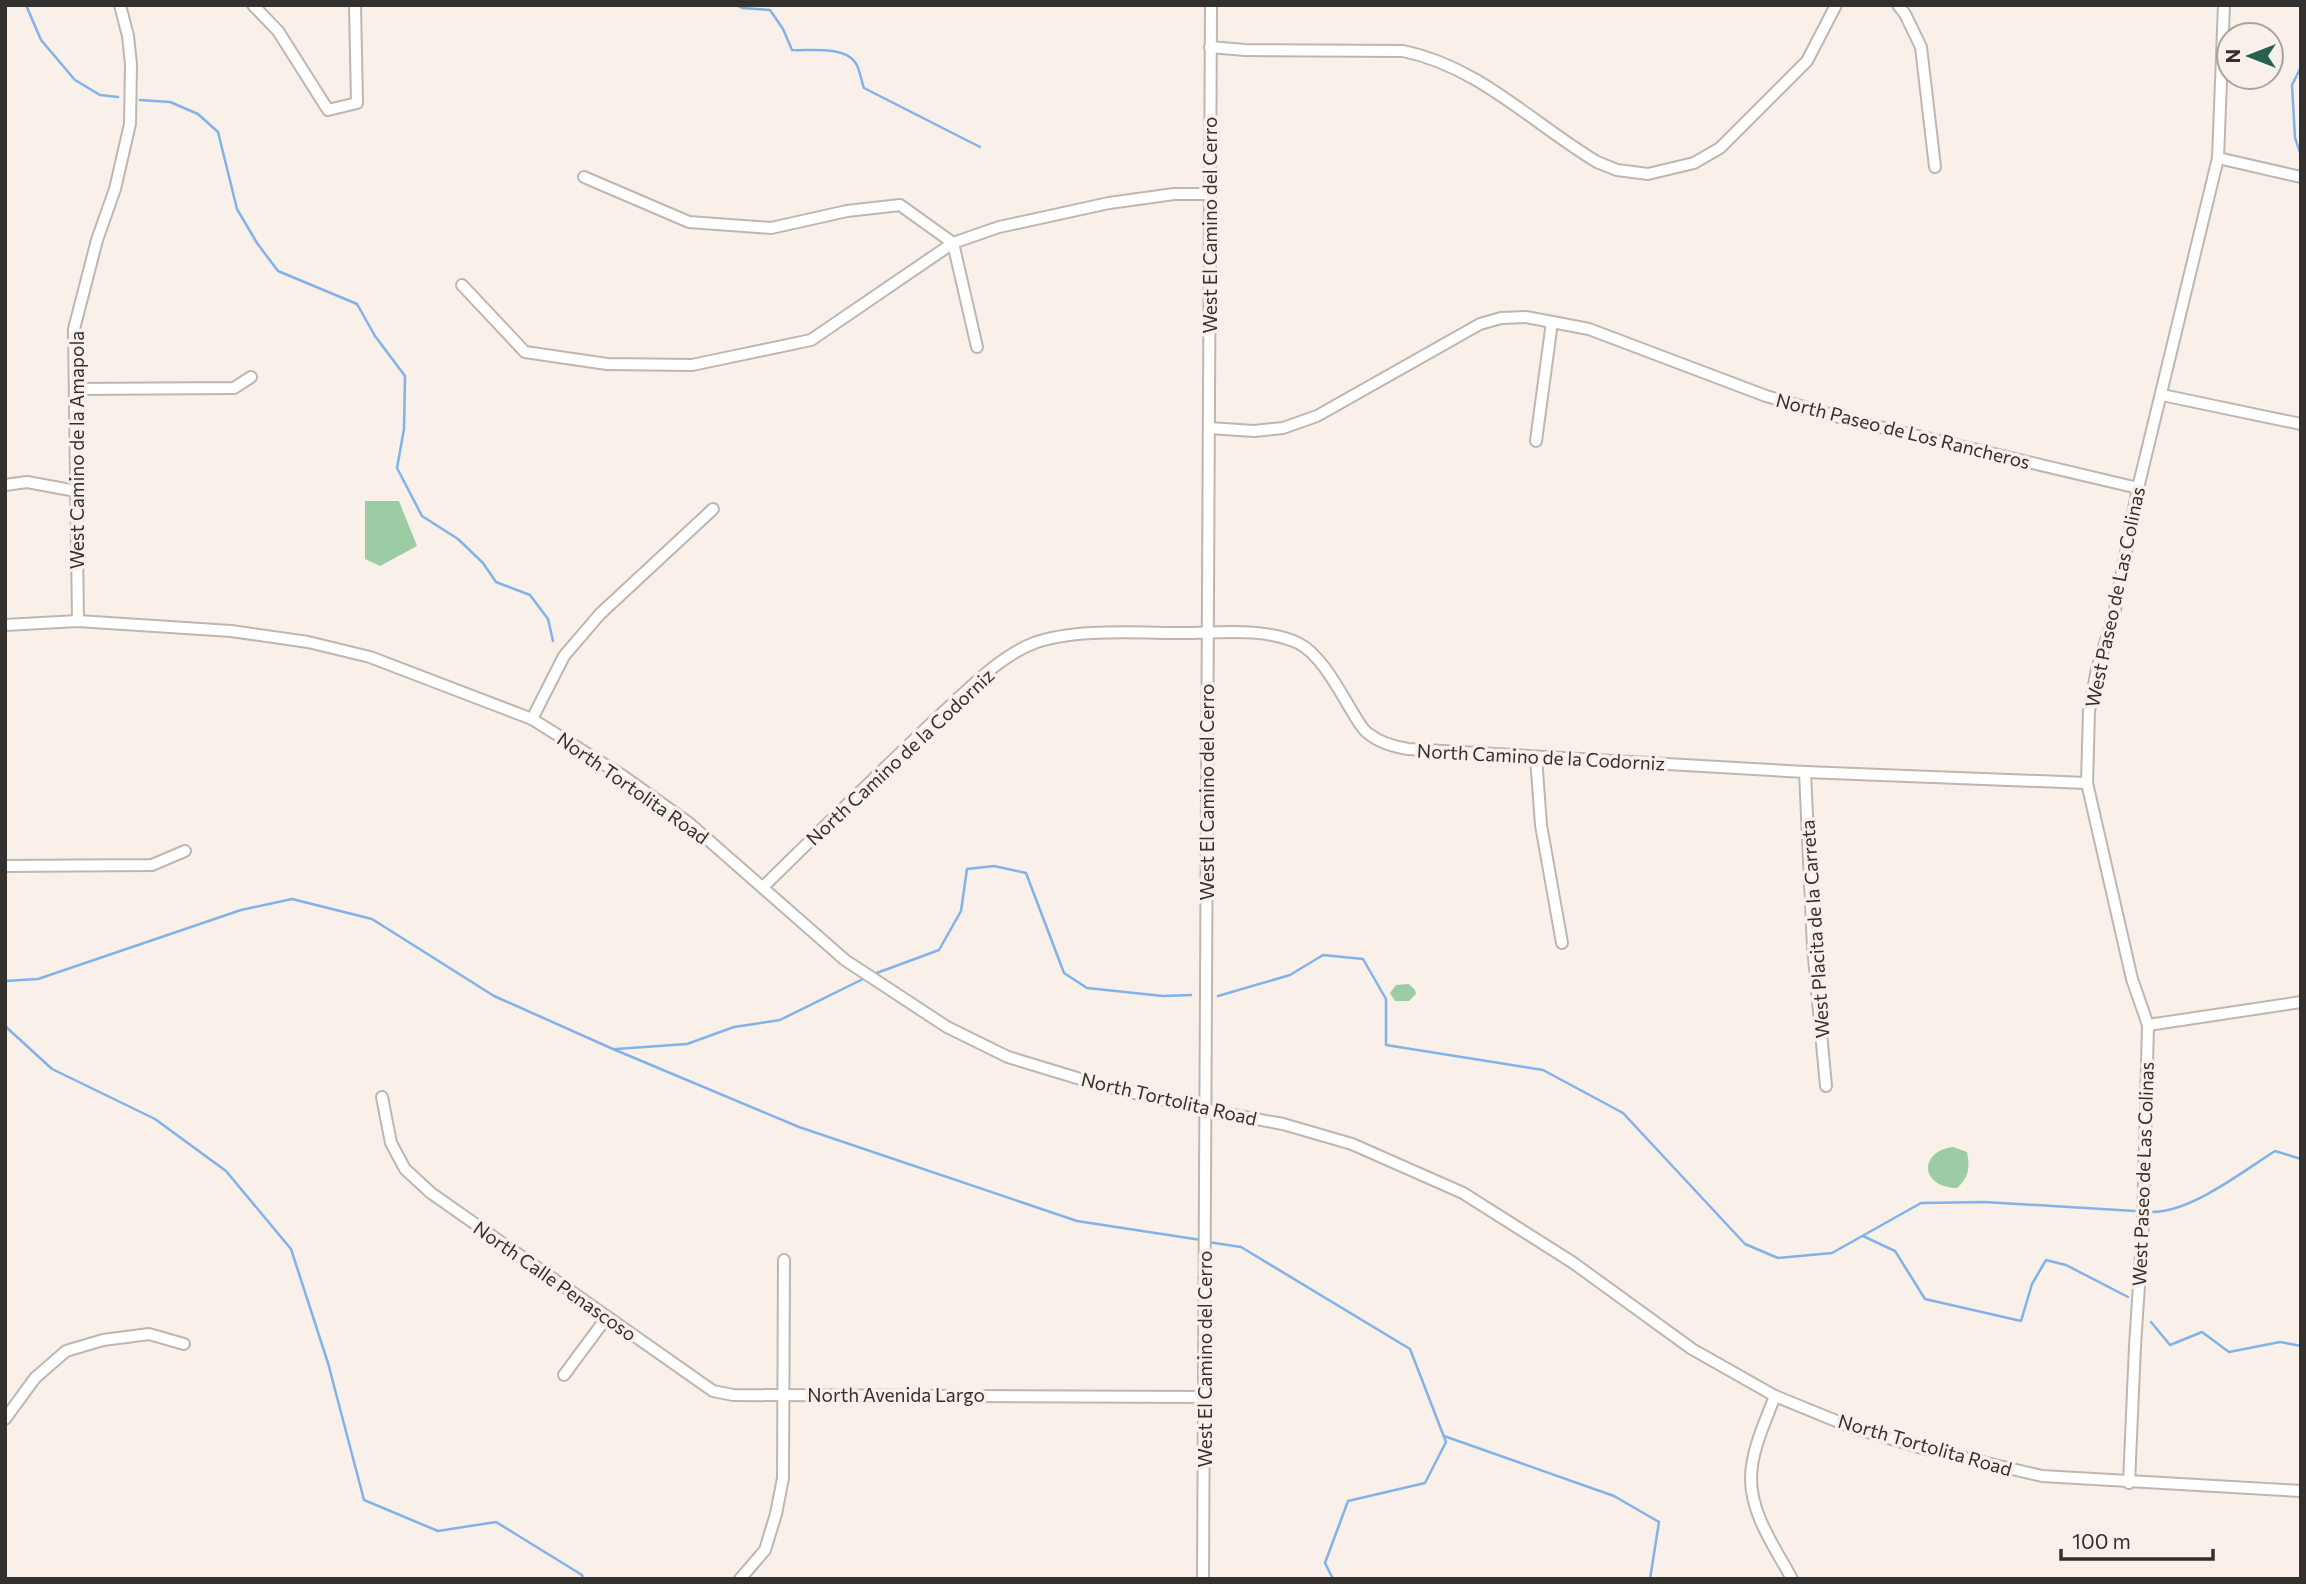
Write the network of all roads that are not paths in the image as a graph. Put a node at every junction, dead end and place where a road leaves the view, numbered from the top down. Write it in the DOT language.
graph roads {
  1 [pos="120,5"];
  2 [pos="253,5"];
  3 [pos="355,5"];
  4 [pos="1211,5"];
  5 [pos="1836,5"];
  6 [pos="1898,5"];
  7 [pos="2224,5"];
  8 [pos="1210,47"];
  9 [pos="2218,158"];
  10 [pos="1935,167"];
  11 [pos="584,177"];
  12 [pos="2301,177"];
  13 [pos="1210,194"];
  14 [pos="953,243"];
  15 [pos="462,285"];
  16 [pos="1552,321"];
  17 [pos="977,347"];
  18 [pos="251,377"];
  19 [pos="75,389"];
  20 [pos="2162,395"];
  21 [pos="2301,424"];
  22 [pos="1209,428"];
  23 [pos="1536,441"];
  24 [pos="5,485"];
  25 [pos="2138,488"];
  26 [pos="76,491"];
  27 [pos="713,509"];
  28 [pos="78,621"];
  29 [pos="5,625"];
  30 [pos="1208,633"];
  31 [pos="533,719"];
  32 [pos="1536,757"];
  33 [pos="1805,772"];
  34 [pos="2087,783"];
  35 [pos="185,851"];
  36 [pos="5,866"];
  37 [pos="763,887"];
  38 [pos="1562,943"];
  39 [pos="2301,1002"];
  40 [pos="2148,1025"];
  41 [pos="1826,1086"];
  42 [pos="382,1097"];
  43 [pos="1206,1110"];
  44 [pos="784,1260"];
  45 [pos="607,1317"];
  46 [pos="184,1344"];
  47 [pos="564,1375"];
  48 [pos="784,1395"];
  49 [pos="1775,1396"];
  50 [pos="1204,1397"];
  51 [pos="5,1419"];
  52 [pos="2129,1483"];
  53 [pos="2301,1492"];
  54 [pos="740,1579"];
  55 [pos="1203,1579"];
  56 [pos="1792,1579"];
  1 -- 19 [label="street, West Camino de la Amapola"];
  2 -- 3 [label="street"];
  4 -- 8 [label="street, West El Camino del Cerro"];
  5 -- 8 [label="street"];
  6 -- 10 [label="street"];
  7 -- 9 [label="street, West Paseo de Las Colinas"];
  8 -- 13 [label="street, West El Camino del Cerro"];
  9 -- 12 [label="street"];
  9 -- 20 [label="street, West Paseo de Las Colinas"];
  11 -- 14 [label="street"];
  13 -- 14 [label="street"];
  13 -- 22 [label="street, West El Camino del Cerro"];
  14 -- 15 [label="street"];
  14 -- 17 [label="street"];
  16 -- 22 [label="street, North Paseo de Los Rancheros"];
  16 -- 23 [label="street"];
  16 -- 25 [label="street, North Paseo de Los Rancheros"];
  18 -- 19 [label="street"];
  19 -- 26 [label="street, West Camino de la Amapola"];
  20 -- 21 [label="street"];
  20 -- 25 [label="street, West Paseo de Las Colinas"];
  22 -- 30 [label="street, West El Camino del Cerro"];
  24 -- 26 [label="street"];
  25 -- 34 [label="street, West Paseo de Las Colinas"];
  26 -- 28 [label="street, West Camino de la Amapola"];
  27 -- 31 [label="street"];
  28 -- 29 [label="street"];
  28 -- 31 [label="street, North Tortolita Road"];
  30 -- 32 [label="street, North Camino de la Codorniz"];
  30 -- 37 [label="street, North Camino de la Codorniz"];
  30 -- 43 [label="street, West El Camino del Cerro"];
  31 -- 37 [label="street, North Tortolita Road"];
  32 -- 33 [label="street, North Camino de la Codorniz"];
  32 -- 38 [label="street"];
  33 -- 34 [label="street, North Camino de la Codorniz"];
  33 -- 41 [label="street, West Placita de la Carreta"];
  34 -- 40 [label="street, West Paseo de Las Colinas"];
  35 -- 36 [label="street"];
  37 -- 43 [label="street, North Tortolita Road"];
  39 -- 40 [label="street"];
  40 -- 52 [label="street, West Paseo de Las Colinas"];
  42 -- 45 [label="street, North Calle Penascoso"];
  43 -- 49 [label="street, North Tortolita Road"];
  43 -- 50 [label="street, West El Camino del Cerro"];
  44 -- 48 [label="street"];
  45 -- 47 [label="street"];
  45 -- 48 [label="street, North Calle Penascoso"];
  46 -- 51 [label="street"];
  48 -- 50 [label="street, North Avenida Largo"];
  48 -- 54 [label="street, North Avenida Largo"];
  49 -- 52 [label="street, North Tortolita Road"];
  49 -- 56 [label="street"];
  50 -- 55 [label="street, West El Camino del Cerro"];
  52 -- 53 [label="street, North Tortolita Road"];
}
